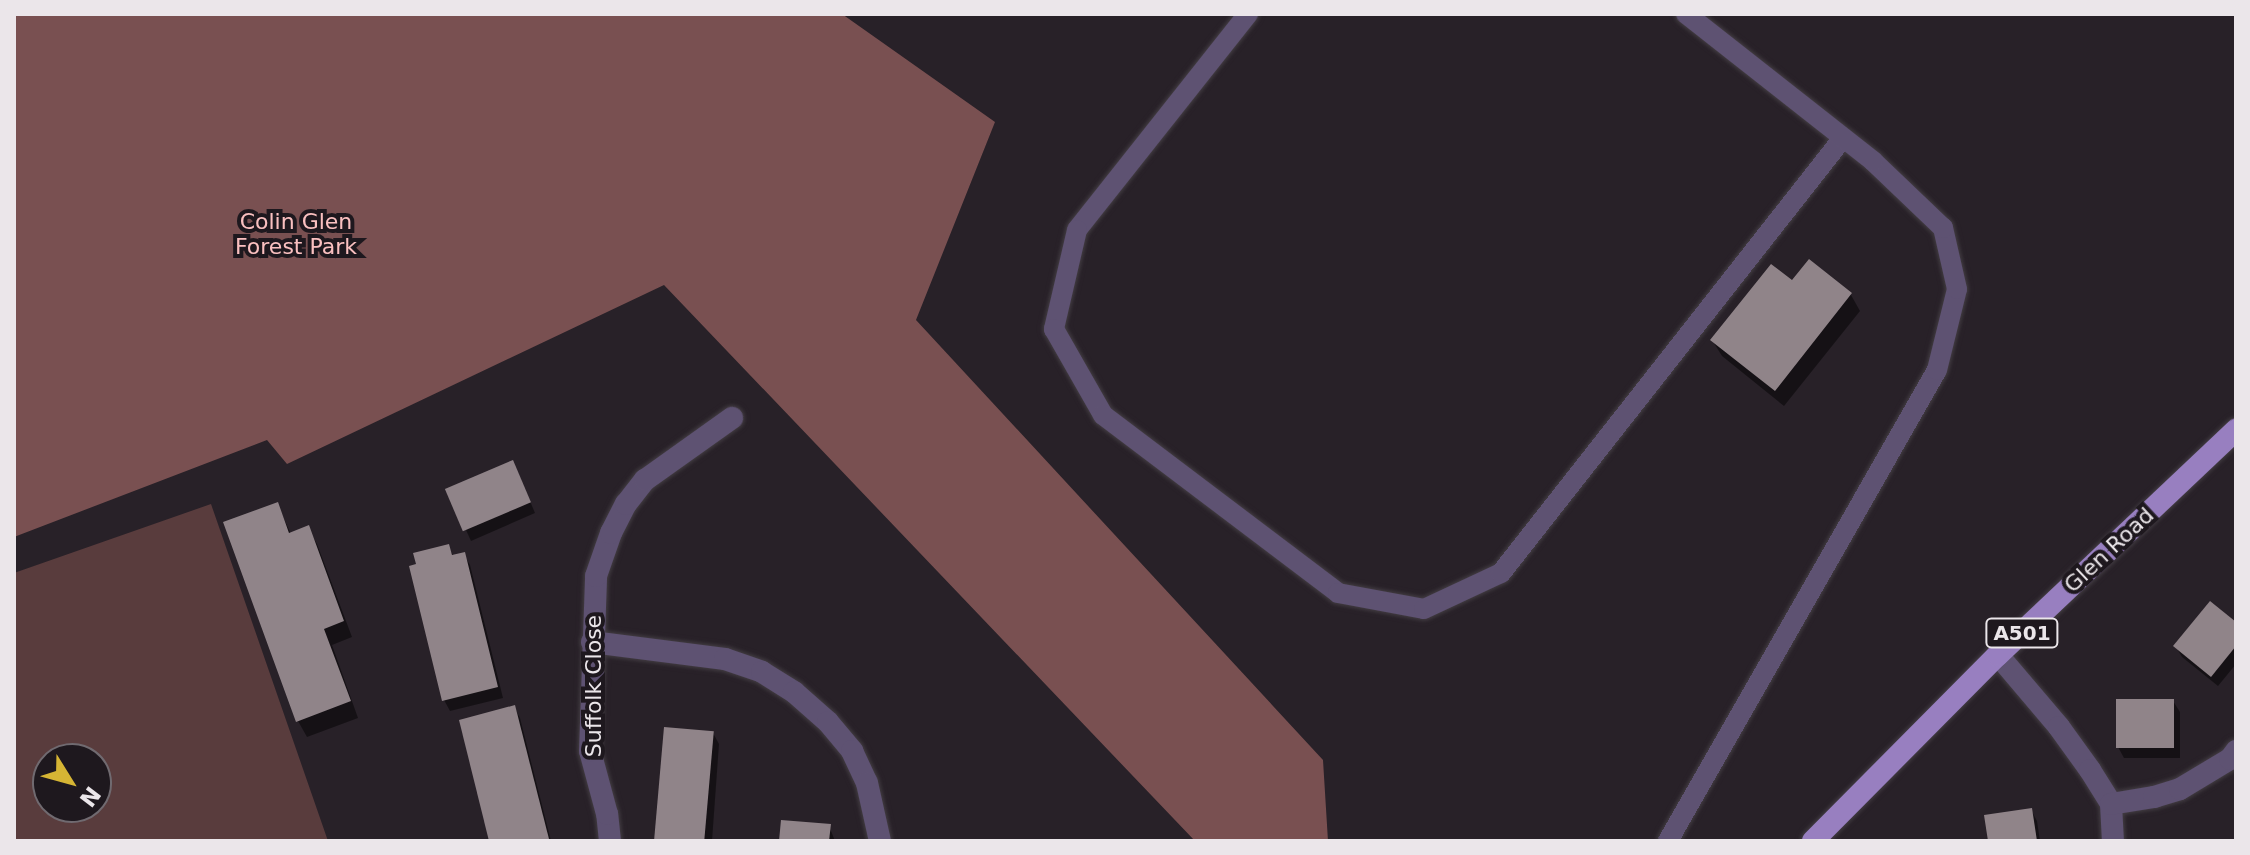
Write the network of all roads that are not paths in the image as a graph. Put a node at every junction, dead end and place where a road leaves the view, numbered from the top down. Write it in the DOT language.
graph roads {
  1 [pos="1248,14"];
  2 [pos="1686,14"];
  3 [pos="1843,138"];
  4 [pos="732,418"];
  5 [pos="2236,430"];
  6 [pos="592,642"];
  7 [pos="1998,655"];
  8 [pos="2236,751"];
  9 [pos="2111,804"];
  10 [pos="610,841"];
  11 [pos="880,841"];
  12 [pos="1668,841"];
  13 [pos="1813,841"];
  14 [pos="2113,841"];
  1 -- 3 [label="lane"];
  2 -- 3 [label="lane"];
  3 -- 12 [label="lane"];
  4 -- 6 [label="street, Suffolk Close"];
  5 -- 7 [label="main road, Glen Road / A501"];
  6 -- 10 [label="street, Suffolk Close"];
  6 -- 11 [label="street"];
  7 -- 9 [label="street"];
  7 -- 13 [label="main road, Glen Road / A501"];
  8 -- 9 [label="street"];
  9 -- 14 [label="street"];
}
